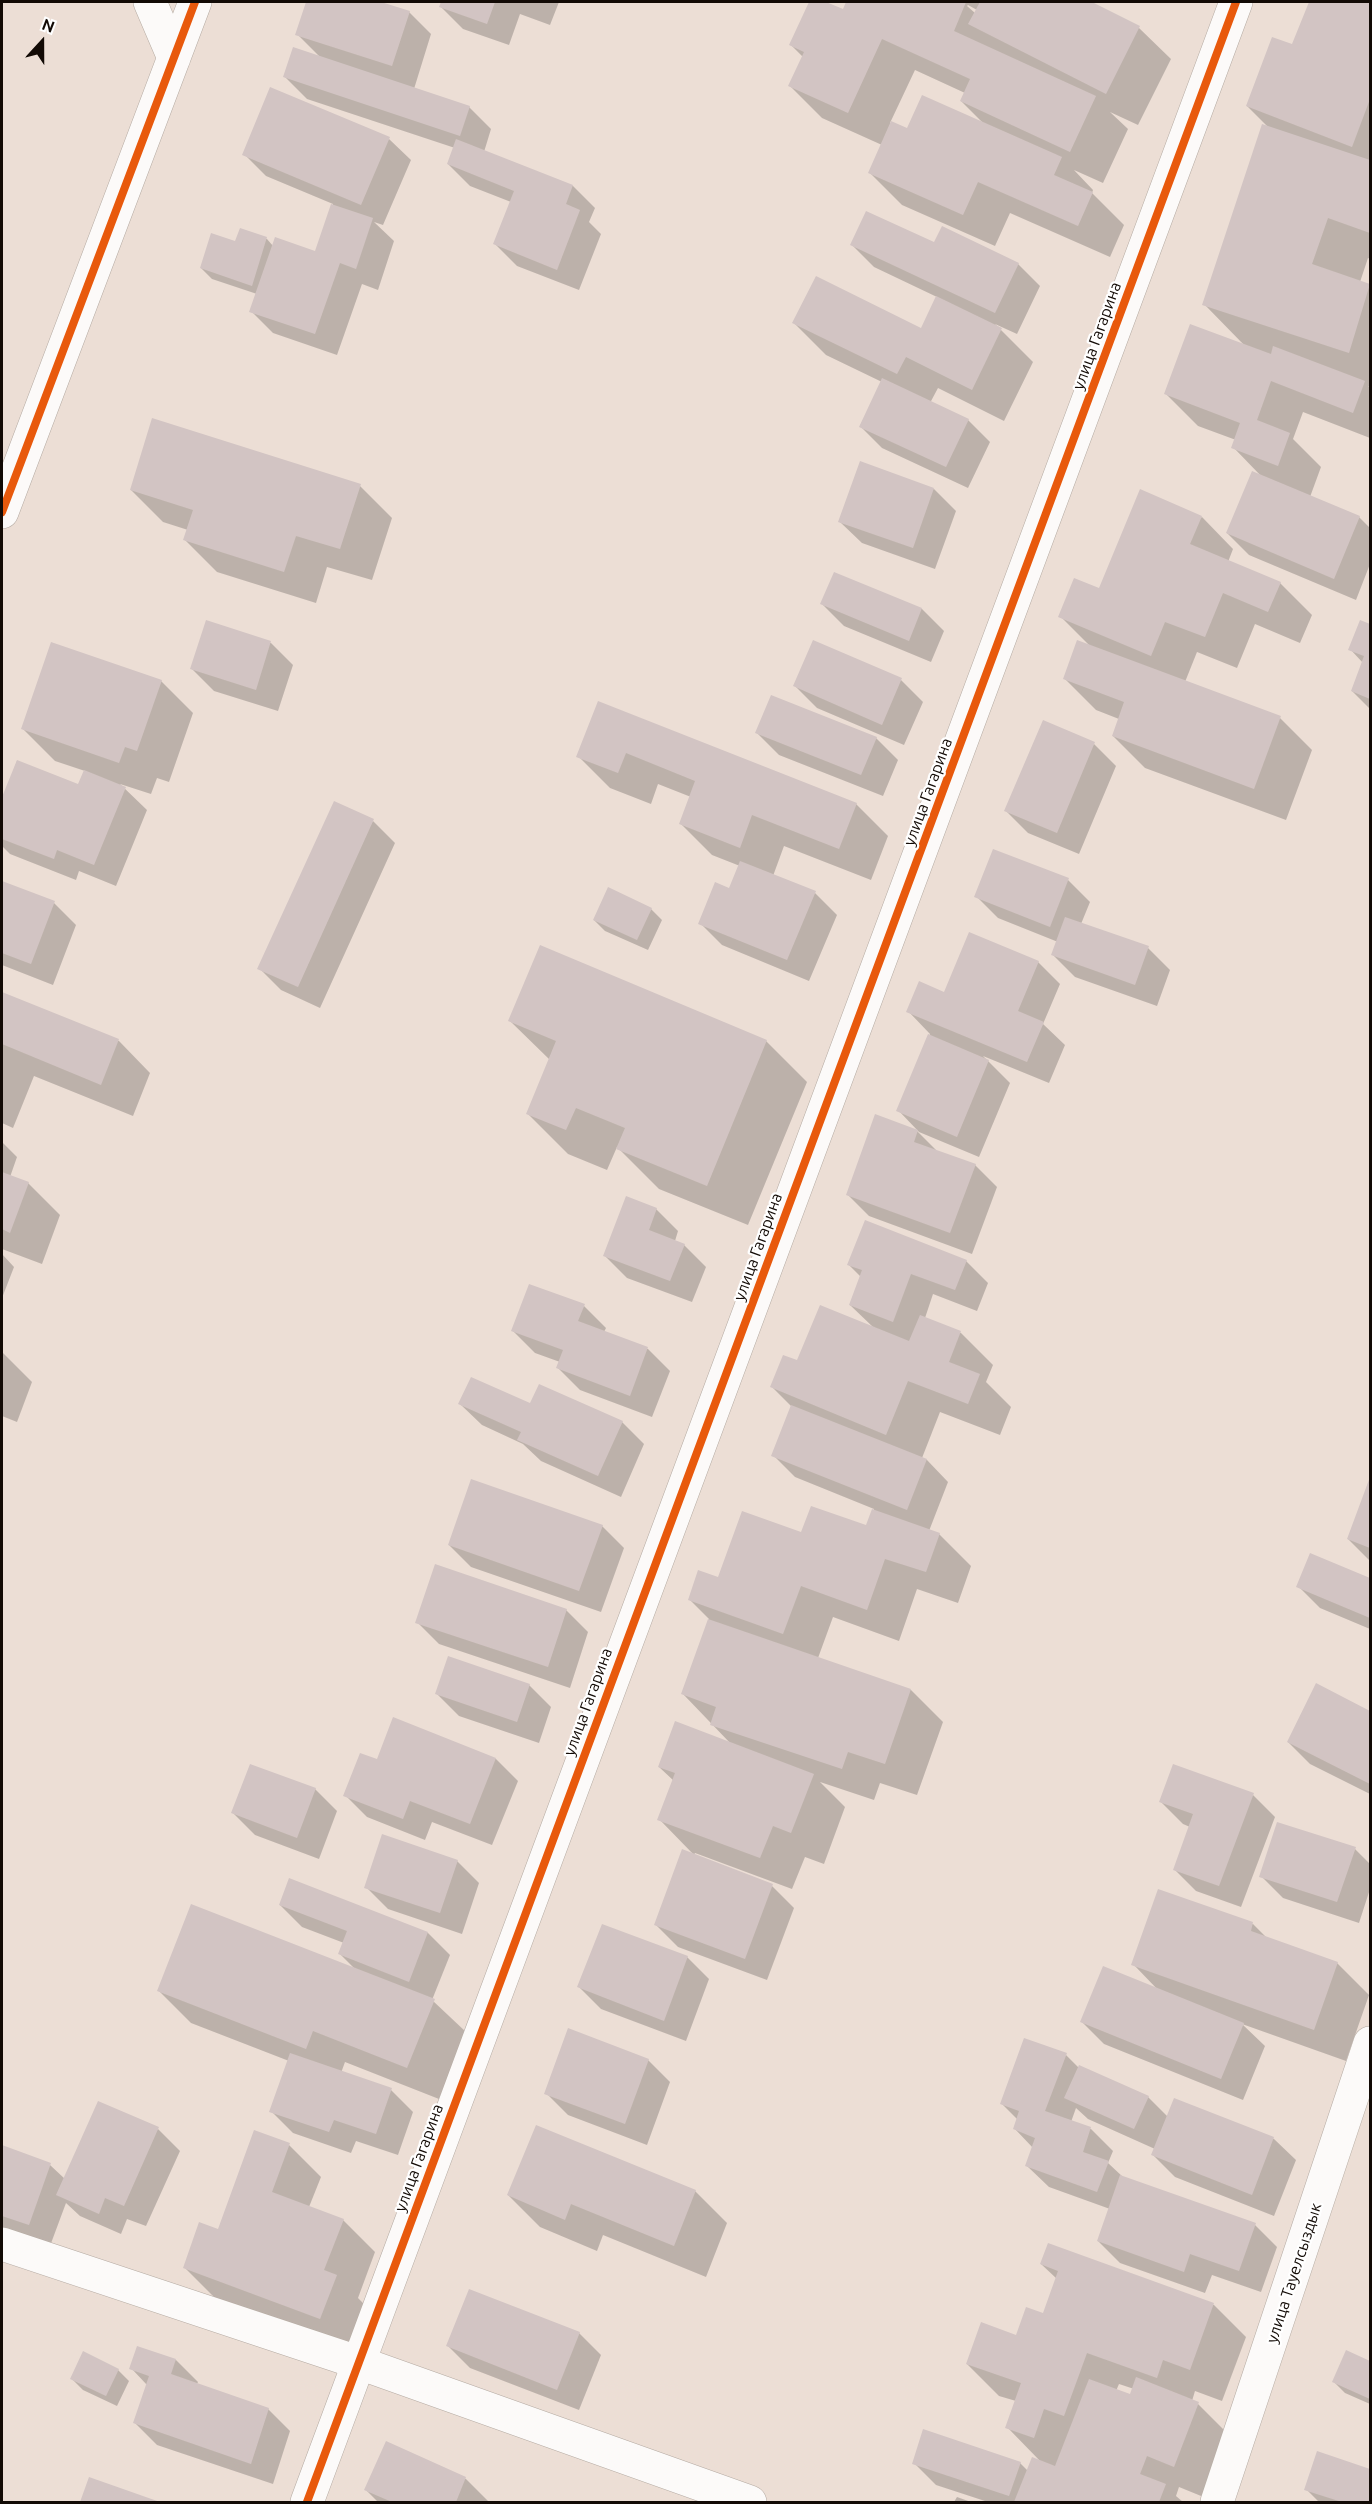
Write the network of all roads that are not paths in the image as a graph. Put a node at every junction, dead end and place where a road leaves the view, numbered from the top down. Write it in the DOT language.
graph roads {
  1 [pos="150,2"];
  2 [pos="195,2"];
  3 [pos="1236,2"];
  4 [pos="174,58"];
  5 [pos="2,512"];
  6 [pos="1371,2043"];
  7 [pos="2,2244"];
  8 [pos="357,2362"];
  9 [pos="307,2502"];
  10 [pos="750,2502"];
  11 [pos="1217,2502"];
  1 -- 4 [label="street"];
  2 -- 4 [label="street"];
  3 -- 8 [label="street, улица Гагарина"];
  4 -- 5 [label="street"];
  6 -- 11 [label="street, улица Тауелсыздык"];
  7 -- 8 [label="street"];
  8 -- 9 [label="street, улица Гагарина"];
  8 -- 10 [label="street"];
}
